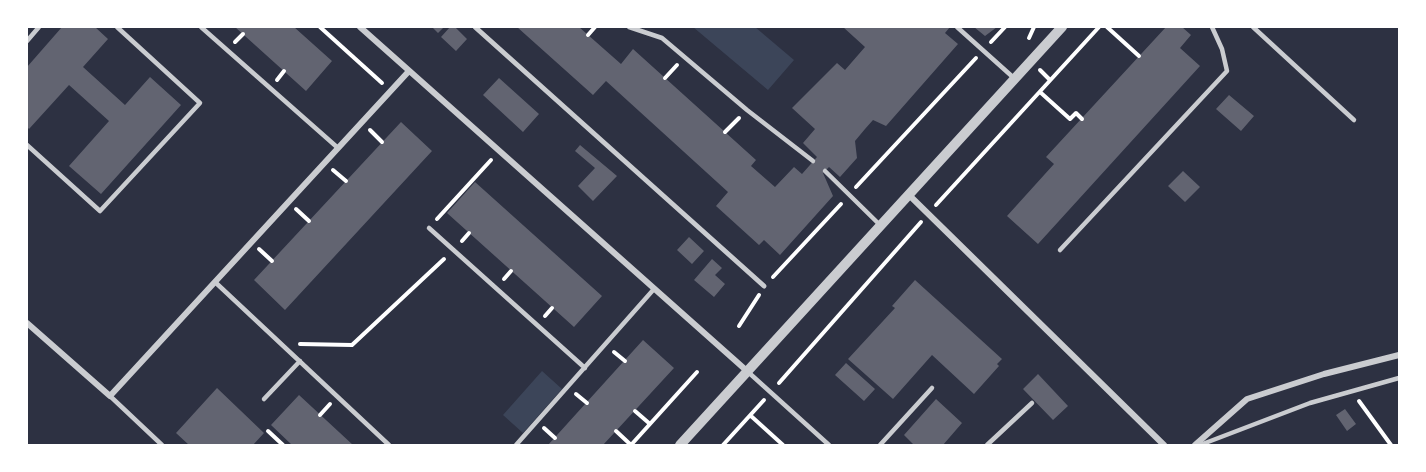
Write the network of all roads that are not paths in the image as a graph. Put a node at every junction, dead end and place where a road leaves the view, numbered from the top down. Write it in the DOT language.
graph roads {
  1 [pos="39,27"];
  2 [pos="117,27"];
  3 [pos="201,27"];
  4 [pos="360,27"];
  5 [pos="475,27"];
  6 [pos="629,27"];
  7 [pos="957,27"];
  8 [pos="1062,27"];
  9 [pos="1212,27"];
  10 [pos="1253,27"];
  11 [pos="27,40"];
  12 [pos="409,71"];
  13 [pos="1015,79"];
  14 [pos="1354,120"];
  15 [pos="27,145"];
  16 [pos="338,148"];
  17 [pos="813,161"];
  18 [pos="825,171"];
  19 [pos="909,195"];
  20 [pos="881,226"];
  21 [pos="429,228"];
  22 [pos="1060,250"];
  23 [pos="215,282"];
  24 [pos="764,286"];
  25 [pos="654,289"];
  26 [pos="27,323"];
  27 [pos="1399,355"];
  28 [pos="300,361"];
  29 [pos="585,368"];
  30 [pos="747,371"];
  31 [pos="1399,378"];
  32 [pos="932,388"];
  33 [pos="110,396"];
  34 [pos="264,399"];
  35 [pos="1032,403"];
  36 [pos="162,445"];
  37 [pos="389,445"];
  38 [pos="516,445"];
  39 [pos="680,445"];
  40 [pos="829,445"];
  41 [pos="880,445"];
  42 [pos="987,445"];
  43 [pos="1164,445"];
  44 [pos="1195,445"];
  45 [pos="1200,445"];
  1 -- 11 [label="lane"];
  2 -- 15 [label="lane"];
  3 -- 16 [label="lane"];
  4 -- 12 [label="street"];
  5 -- 24 [label="street"];
  6 -- 17 [label="lane"];
  7 -- 13 [label="lane"];
  8 -- 13 [label="street"];
  9 -- 22 [label="lane"];
  10 -- 14 [label="lane"];
  12 -- 16 [label="street"];
  12 -- 25 [label="street"];
  13 -- 19 [label="street"];
  16 -- 23 [label="street"];
  18 -- 20 [label="lane"];
  19 -- 20 [label="street"];
  19 -- 43 [label="street"];
  20 -- 30 [label="street"];
  21 -- 29 [label="lane"];
  23 -- 28 [label="lane"];
  23 -- 33 [label="street"];
  25 -- 29 [label="lane"];
  25 -- 30 [label="street"];
  26 -- 33 [label="street"];
  27 -- 44 [label="street"];
  28 -- 34 [label="lane"];
  28 -- 37 [label="lane"];
  29 -- 38 [label="lane"];
  30 -- 39 [label="street"];
  30 -- 40 [label="lane"];
  31 -- 45 [label="lane"];
  32 -- 41 [label="lane"];
  33 -- 36 [label="lane"];
  35 -- 42 [label="lane"];
}
